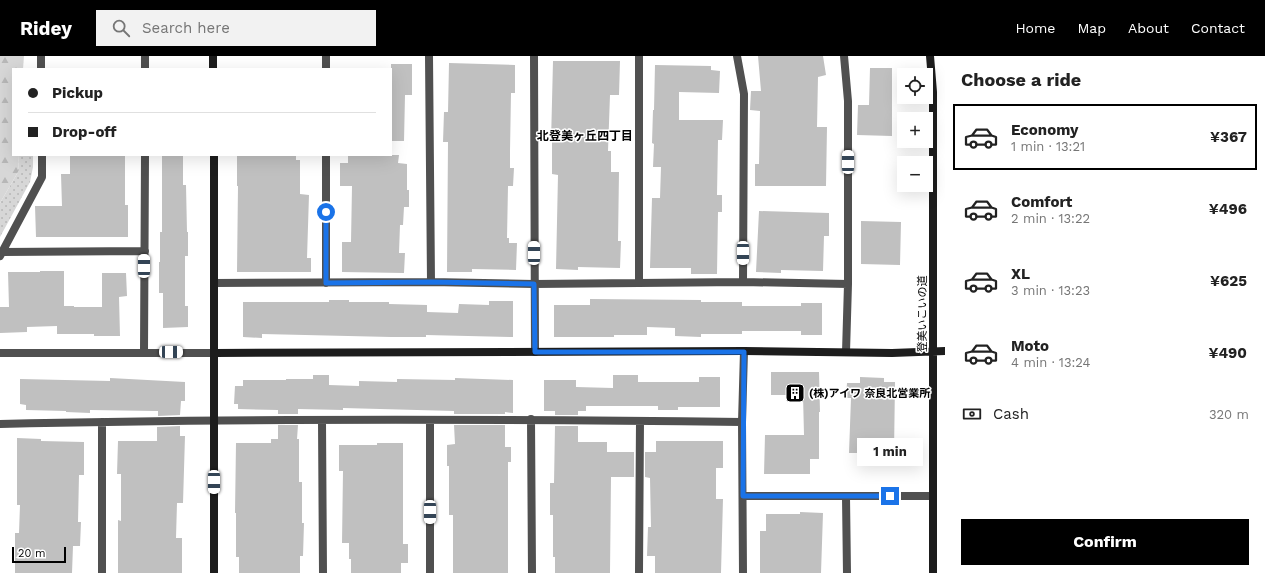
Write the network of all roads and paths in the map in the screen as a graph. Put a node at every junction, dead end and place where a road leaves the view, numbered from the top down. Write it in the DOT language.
graph roads {
  1 [pos="41,56"];
  2 [pos="145,56"];
  3 [pos="213,56"];
  4 [pos="326,56"];
  5 [pos="429,56"];
  6 [pos="534,56"];
  7 [pos="639,56"];
  8 [pos="737,56"];
  9 [pos="844,56"];
  10 [pos="930,56"];
  11 [pos="41,68"];
  12 [pos="145,68"];
  13 [pos="213,68"];
  14 [pos="326,68"];
  15 [pos="42,156"];
  16 [pos="145,156"];
  17 [pos="214,156"];
  18 [pos="326,156"];
  19 [pos="144,252"];
  20 [pos="1,254"];
  21 [pos="431,282"];
  22 [pos="743,282"];
  23 [pos="214,283"];
  24 [pos="326,283"];
  25 [pos="639,283"];
  26 [pos="534,284"];
  27 [pos="848,284"];
  28 [pos="934,351"];
  29 [pos="144,352"];
  30 [pos="535,352"];
  31 [pos="744,352"];
  32 [pos="846,352"];
  33 [pos="945,352"];
  34 [pos="0,353"];
  35 [pos="214,353"];
  36 [pos="531,419"];
  37 [pos="430,420"];
  38 [pos="214,421"];
  39 [pos="322,421"];
  40 [pos="640,421"];
  41 [pos="102,422"];
  42 [pos="742,422"];
  43 [pos="0,424"];
  44 [pos="743,496"];
  45 [pos="933,496"];
  46 [pos="846,497"];
  47 [pos="102,573"];
  48 [pos="214,573"];
  49 [pos="323,573"];
  50 [pos="430,573"];
  51 [pos="532,573"];
  52 [pos="639,573"];
  53 [pos="743,573"];
  54 [pos="847,573"];
  55 [pos="933,573"];
  1 -- 11 [label="street"];
  2 -- 12 [label="street"];
  3 -- 13 [label="street"];
  4 -- 14 [label="street"];
  5 -- 21 [label="street"];
  6 -- 26 [label="street"];
  7 -- 25 [label="street"];
  8 -- 22 [label="street"];
  9 -- 27 [label="street"];
  10 -- 28 [label="street, 登美いこいの道"];
  15 -- 20 [label="street"];
  16 -- 19 [label="street"];
  17 -- 23 [label="street"];
  18 -- 24 [label="street"];
  19 -- 20 [label="street"];
  19 -- 29 [label="street"];
  21 -- 24 [label="street"];
  21 -- 26 [label="street"];
  22 -- 25 [label="street"];
  22 -- 27 [label="street"];
  23 -- 24 [label="street"];
  23 -- 35 [label="street"];
  25 -- 26 [label="street"];
  26 -- 30 [label="street"];
  27 -- 32 [label="street"];
  28 -- 32 [label="street"];
  28 -- 33 [label="street"];
  28 -- 45 [label="street, 登美いこいの道"];
  29 -- 34 [label="street"];
  29 -- 35 [label="street"];
  30 -- 31 [label="street"];
  30 -- 35 [label="street"];
  31 -- 32 [label="street"];
  31 -- 42 [label="street"];
  35 -- 38 [label="street"];
  36 -- 37 [label="street"];
  36 -- 40 [label="street"];
  36 -- 51 [label="street"];
  37 -- 39 [label="street"];
  37 -- 50 [label="street"];
  38 -- 39 [label="street"];
  38 -- 41 [label="street"];
  38 -- 48 [label="street"];
  39 -- 49 [label="street"];
  40 -- 42 [label="street"];
  40 -- 52 [label="street"];
  41 -- 43 [label="street"];
  41 -- 47 [label="street"];
  42 -- 44 [label="street"];
  44 -- 46 [label="street"];
  44 -- 53 [label="street"];
  45 -- 46 [label="street"];
  45 -- 55 [label="street, 登美いこいの道"];
  46 -- 54 [label="street"];
}
